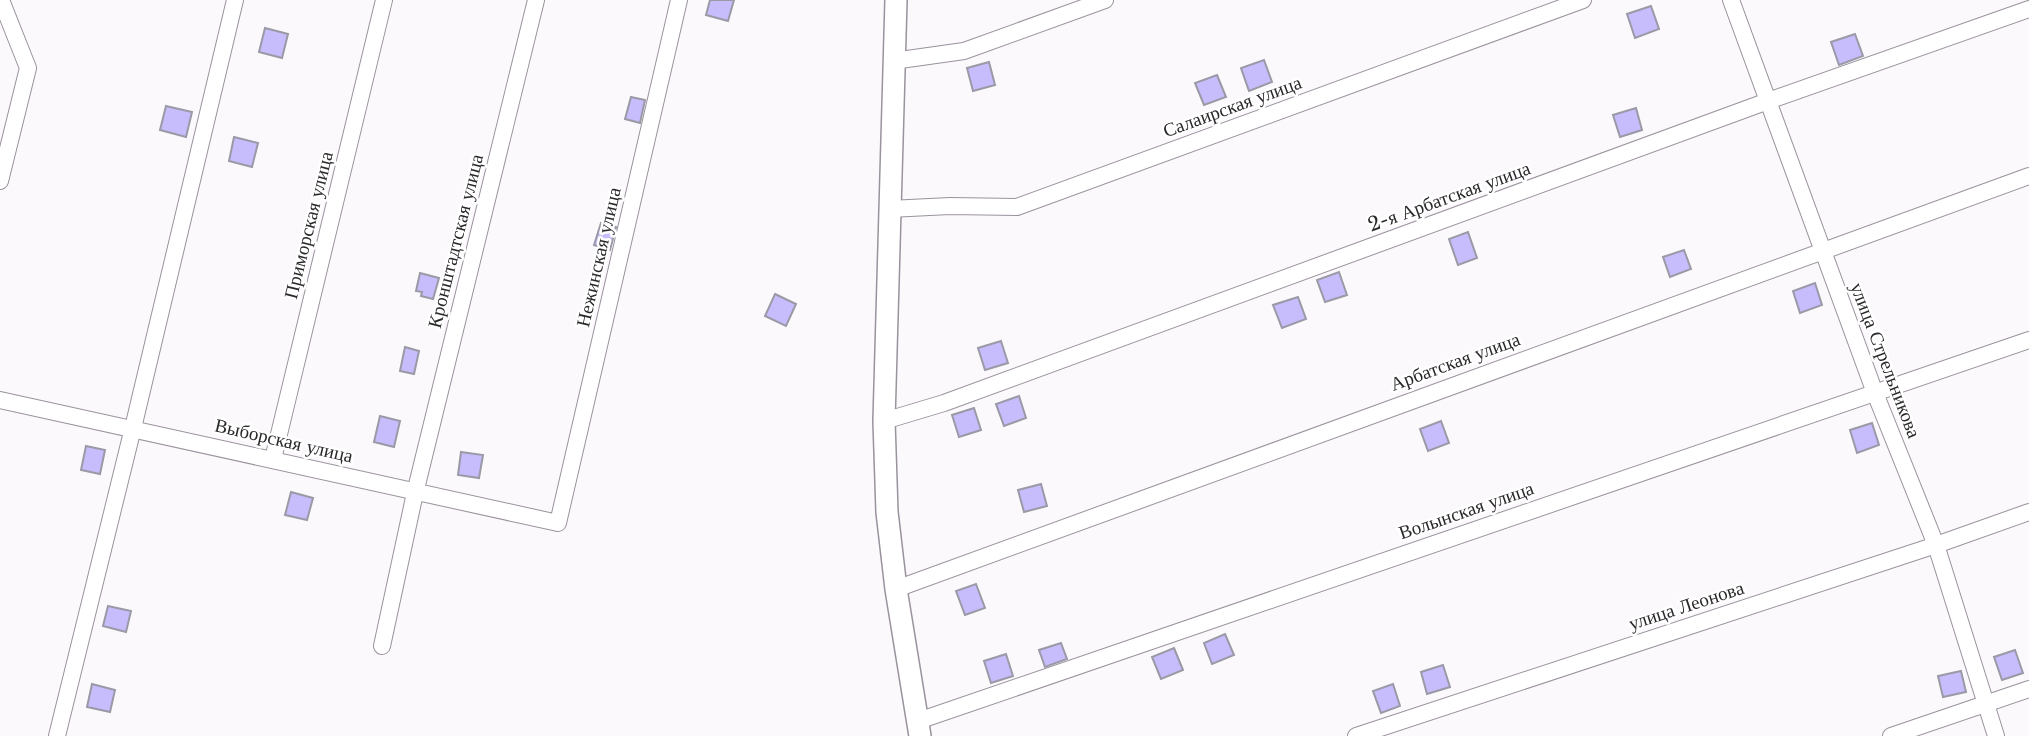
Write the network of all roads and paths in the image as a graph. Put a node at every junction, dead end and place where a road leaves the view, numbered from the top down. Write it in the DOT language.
graph roads {
  1 [pos="1,0"];
  2 [pos="235,0"];
  3 [pos="384,0"];
  4 [pos="537,0"];
  5 [pos="680,0"];
  6 [pos="896,0"];
  7 [pos="1105,0"];
  8 [pos="1583,0"];
  9 [pos="1731,0"];
  10 [pos="2029,9"];
  11 [pos="893,61"];
  12 [pos="1768,101"];
  13 [pos="2029,176"];
  14 [pos="0,181"];
  15 [pos="889,209"];
  16 [pos="1822,250"];
  17 [pos="2029,340"];
  18 [pos="1875,393"];
  19 [pos="0,400"];
  20 [pos="884,421"];
  21 [pos="134,428"];
  22 [pos="273,459"];
  23 [pos="415,492"];
  24 [pos="2029,512"];
  25 [pos="558,523"];
  26 [pos="1936,545"];
  27 [pos="896,589"];
  28 [pos="382,646"];
  29 [pos="2029,689"];
  30 [pos="1986,704"];
  31 [pos="919,728"];
  32 [pos="57,736"];
  33 [pos="1356,736"];
  34 [pos="1891,736"];
  35 [pos="1996,736"];
  1 -- 14 [label="street"];
  2 -- 21 [label="street"];
  3 -- 22 [label="street, Приморская улица"];
  4 -- 23 [label="street, Кронштадтская улица"];
  5 -- 25 [label="street, Нежинская улица"];
  6 -- 11 [label="main road"];
  7 -- 11 [label="street"];
  8 -- 15 [label="street, Салаирская улица"];
  9 -- 12 [label="street, улица Стрельникова"];
  10 -- 12 [label="street, 2-я Арбатская улица"];
  11 -- 15 [label="main road"];
  12 -- 16 [label="street, улица Стрельникова"];
  12 -- 20 [label="street, 2-я Арбатская улица"];
  13 -- 16 [label="street, Арбатская улица"];
  15 -- 20 [label="main road"];
  16 -- 18 [label="street, улица Стрельникова"];
  16 -- 27 [label="street, Арбатская улица"];
  17 -- 18 [label="street, Волынская улица"];
  18 -- 26 [label="street, улица Стрельникова"];
  18 -- 31 [label="street, Волынская улица"];
  19 -- 21 [label="street, Выборская улица"];
  20 -- 27 [label="main road"];
  21 -- 22 [label="street, Выборская улица"];
  21 -- 32 [label="street"];
  22 -- 23 [label="street, Выборская улица"];
  23 -- 25 [label="street, Выборская улица"];
  23 -- 28 [label="street, Кронштадтская улица"];
  24 -- 26 [label="street, улица Леонова"];
  26 -- 30 [label="street, улица Стрельникова"];
  26 -- 33 [label="street, улица Леонова"];
  27 -- 31 [label="main road"];
  29 -- 30 [label="street"];
  30 -- 34 [label="street"];
  30 -- 35 [label="street, улица Стрельникова"];
}
